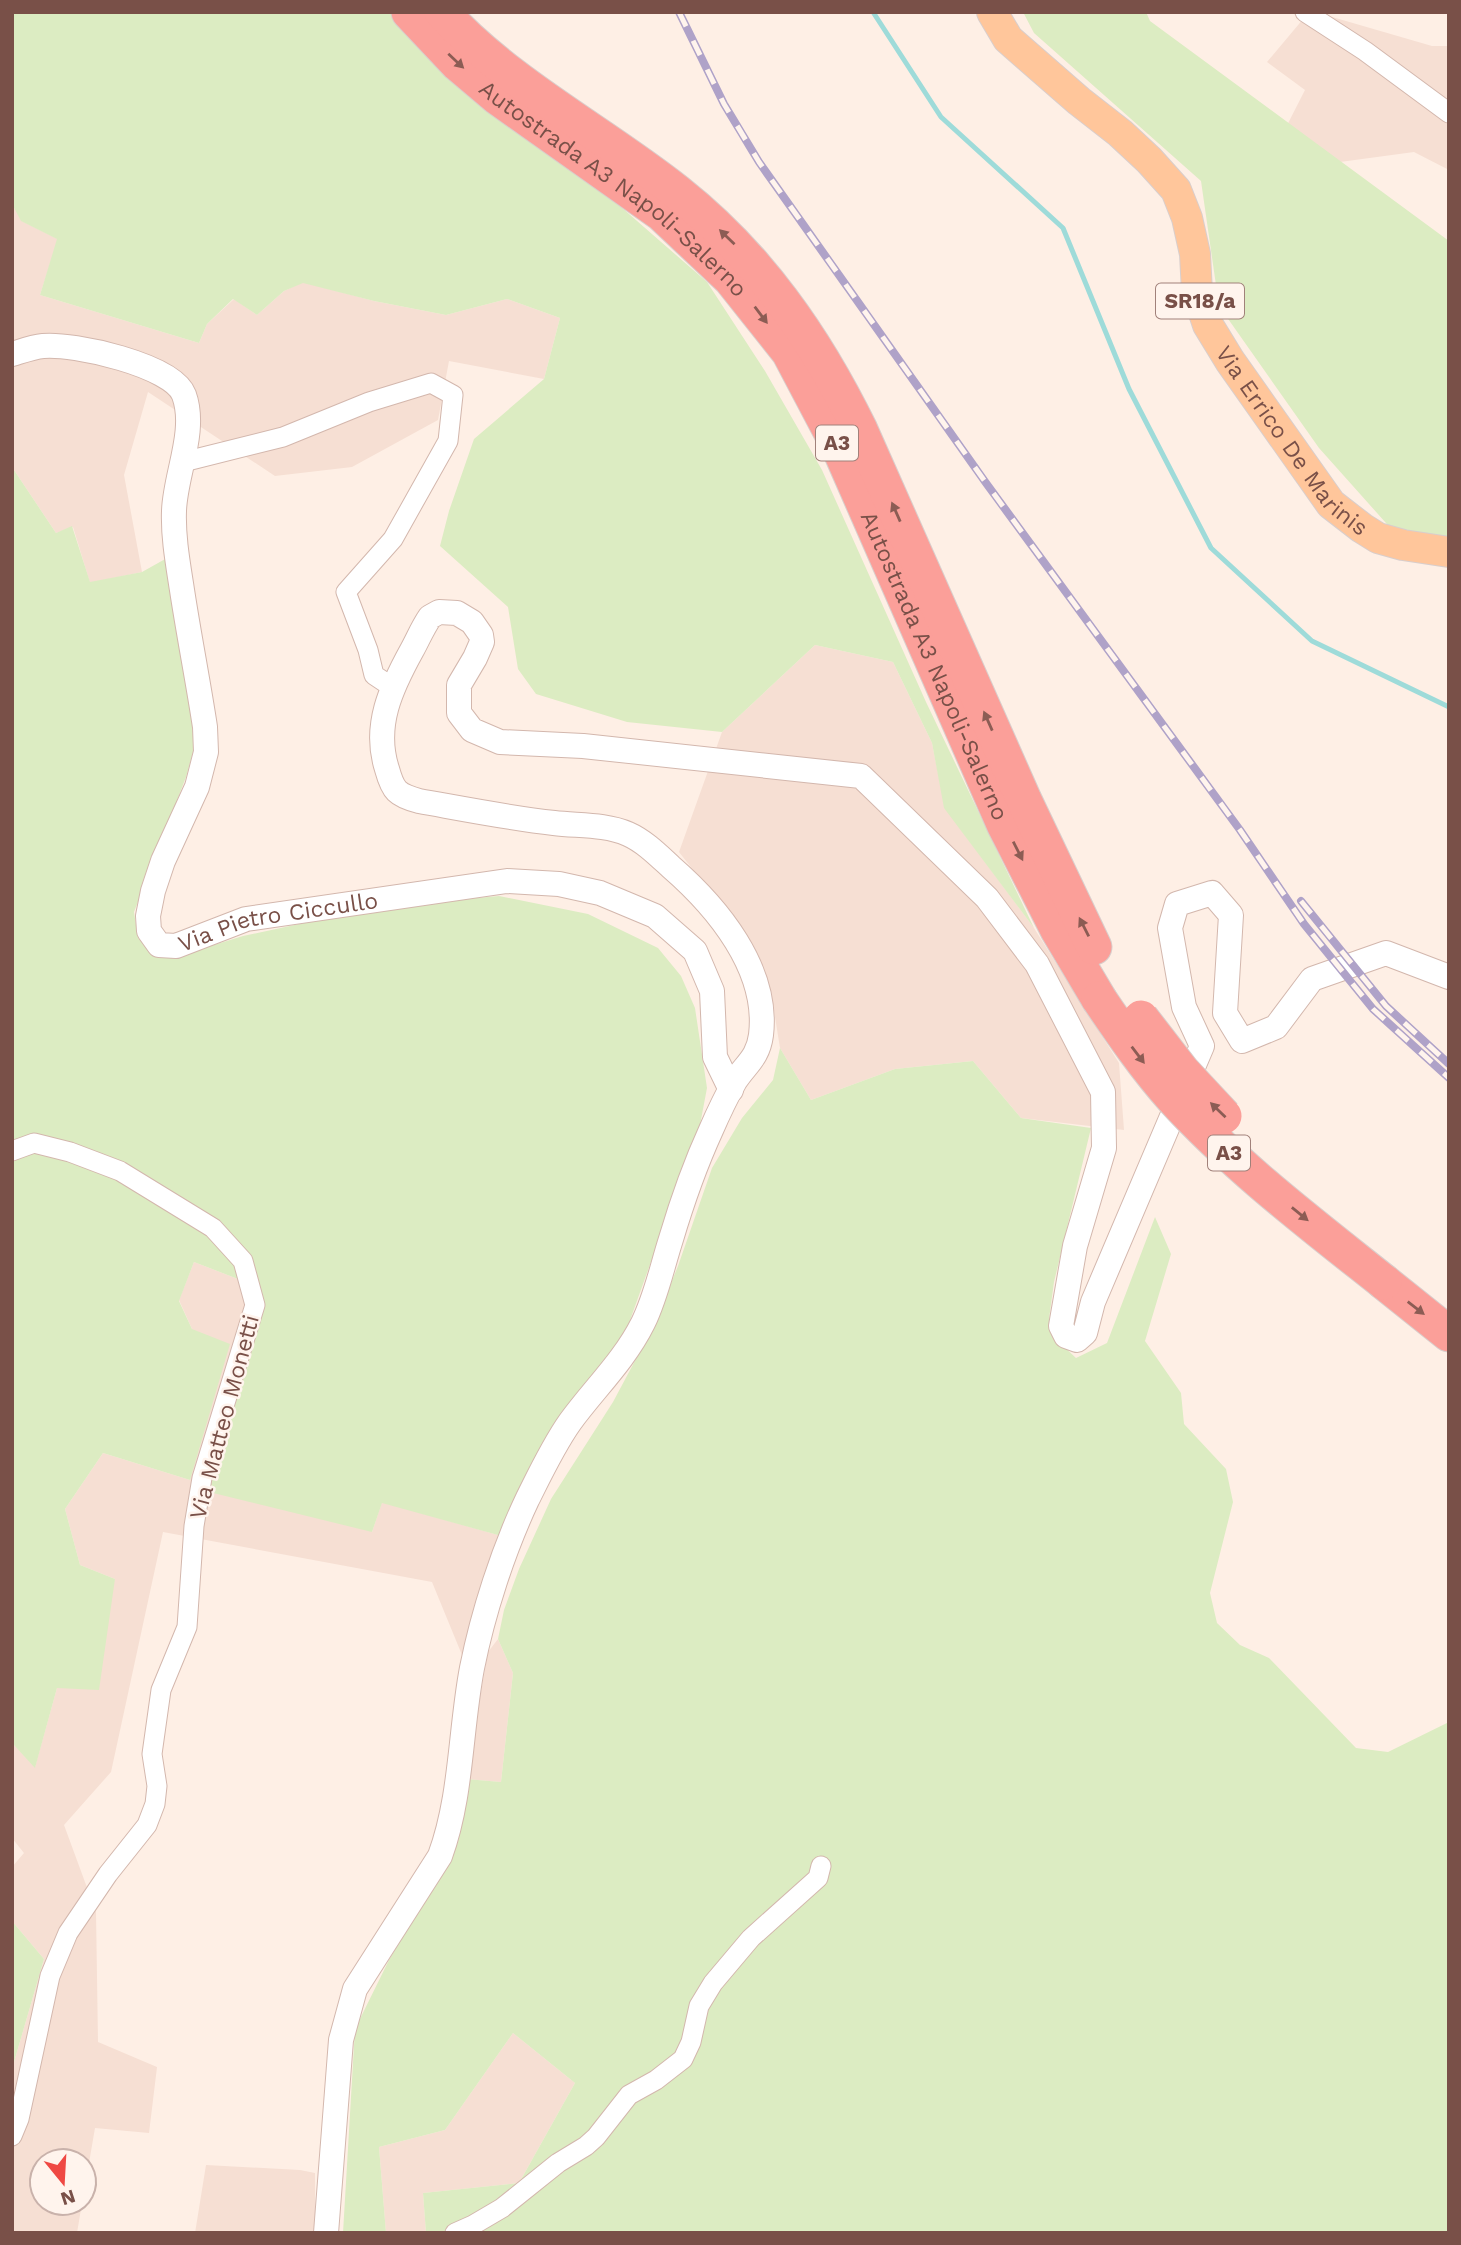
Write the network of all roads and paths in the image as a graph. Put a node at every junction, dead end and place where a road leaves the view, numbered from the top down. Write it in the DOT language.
graph roads {
  1 [pos="409,12"];
  2 [pos="442,12"];
  3 [pos="992,12"];
  4 [pos="1305,12"];
  5 [pos="1449,113"];
  6 [pos="12,354"];
  7 [pos="183,462"];
  8 [pos="1449,552"];
  9 [pos="392,687"];
  10 [pos="1449,977"];
  11 [pos="1109,992"];
  12 [pos="731,1090"];
  13 [pos="12,1151"];
  14 [pos="1392,1274"];
  15 [pos="1449,1303"];
  16 [pos="1449,1334"];
  17 [pos="821,1866"];
  18 [pos="14,2125"];
  19 [pos="326,2233"];
  20 [pos="455,2233"];
  1 -- 11 [label="highway, Autostrada A3 Napoli-Salerno / A3, one-way"];
  11 -- 2 [label="highway, Autostrada A3 Napoli-Salerno / A3, one-way"];
  3 -- 8 [label="main road, Via Errico De Marinis / SR18/a"];
  4 -- 5 [label="street"];
  6 -- 7 [label="street, Via Pietro Ciccullo"];
  7 -- 9 [label="street"];
  7 -- 12 [label="street, Via Pietro Ciccullo"];
  9 -- 10 [label="street"];
  9 -- 12 [label="street"];
  11 -- 14 [label="highway, Autostrada A3 Napoli-Salerno / A3, bridge"];
  12 -- 19 [label="street"];
  13 -- 18 [label="street, Via Matteo Monetti"];
  14 -- 15 [label="highway, Autostrada A3 Napoli-Salerno / A3"];
  14 -- 16 [label="highway, Autostrada A3 Napoli-Salerno / A3, one-way"];
  17 -- 20 [label="street"];
}
